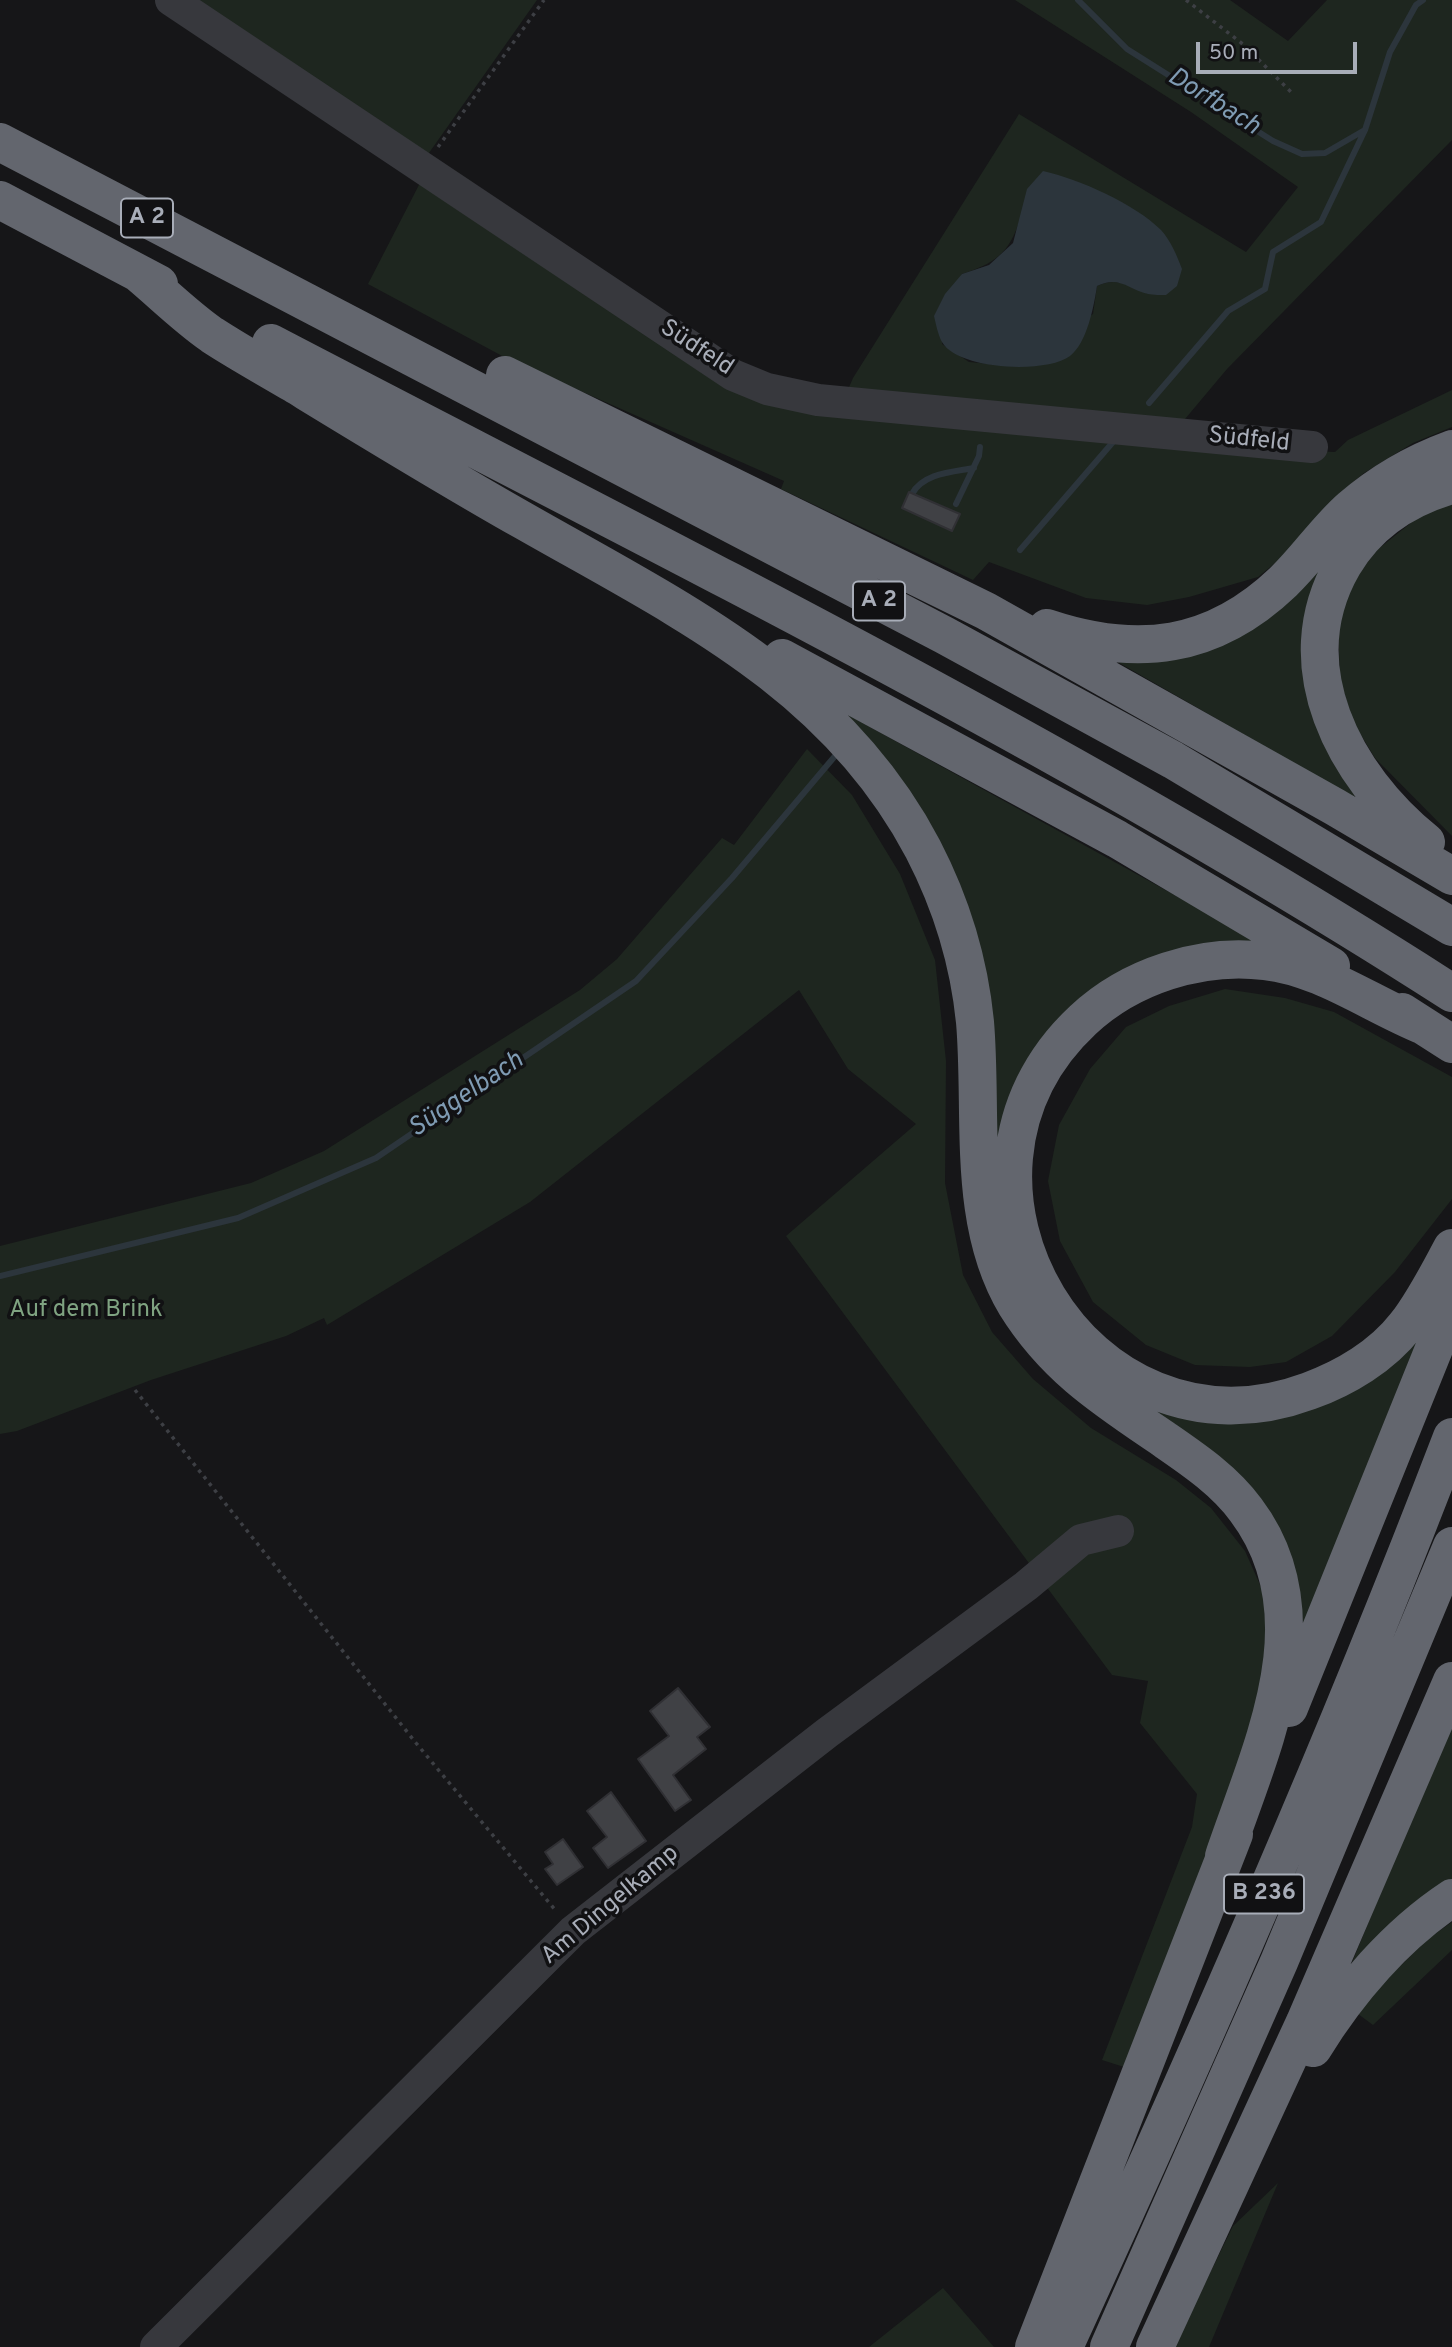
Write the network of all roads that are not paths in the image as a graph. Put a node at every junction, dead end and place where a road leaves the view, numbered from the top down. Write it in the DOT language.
graph roads {
  1 [pos="171,0"];
  2 [pos="0,142"];
  3 [pos="0,200"];
  4 [pos="138,273"];
  5 [pos="295,294"];
  6 [pos="1312,447"];
  7 [pos="1452,449"];
  8 [pos="1452,485"];
  9 [pos="986,611"];
  10 [pos="700,622"];
  11 [pos="1452,863"];
  12 [pos="1452,876"];
  13 [pos="1452,927"];
  14 [pos="1452,993"];
  15 [pos="1438,1035"];
  16 [pos="1452,1248"];
  17 [pos="1452,1304"];
  18 [pos="1452,1437"];
  19 [pos="1118,1531"];
  20 [pos="1452,1546"];
  21 [pos="1452,1681"];
  22 [pos="1224,1856"];
  23 [pos="1452,1898"];
  24 [pos="1237,2172"];
  25 [pos="156,2347"];
  26 [pos="1034,2347"];
  27 [pos="1064,2347"];
  28 [pos="1109,2347"];
  29 [pos="1155,2347"];
  1 -- 6 [label="street, Südfeld"];
  2 -- 5 [label="highway, A 2"];
  3 -- 4 [label="highway, A 2"];
  4 -- 10 [label="highway"];
  4 -- 14 [label="highway, A 2"];
  5 -- 9 [label="highway"];
  5 -- 13 [label="highway, A 2"];
  7 -- 9 [label="highway"];
  8 -- 11 [label="highway"];
  9 -- 12 [label="highway"];
  10 -- 15 [label="highway"];
  10 -- 22 [label="highway"];
  15 -- 16 [label="highway"];
  17 -- 22 [label="highway"];
  18 -- 27 [label="highway, B 236"];
  19 -- 25 [label="street, Am Dingelkamp"];
  20 -- 28 [label="highway, B 236"];
  21 -- 24 [label="highway"];
  22 -- 26 [label="highway"];
  23 -- 24 [label="highway"];
  24 -- 29 [label="highway"];
}
